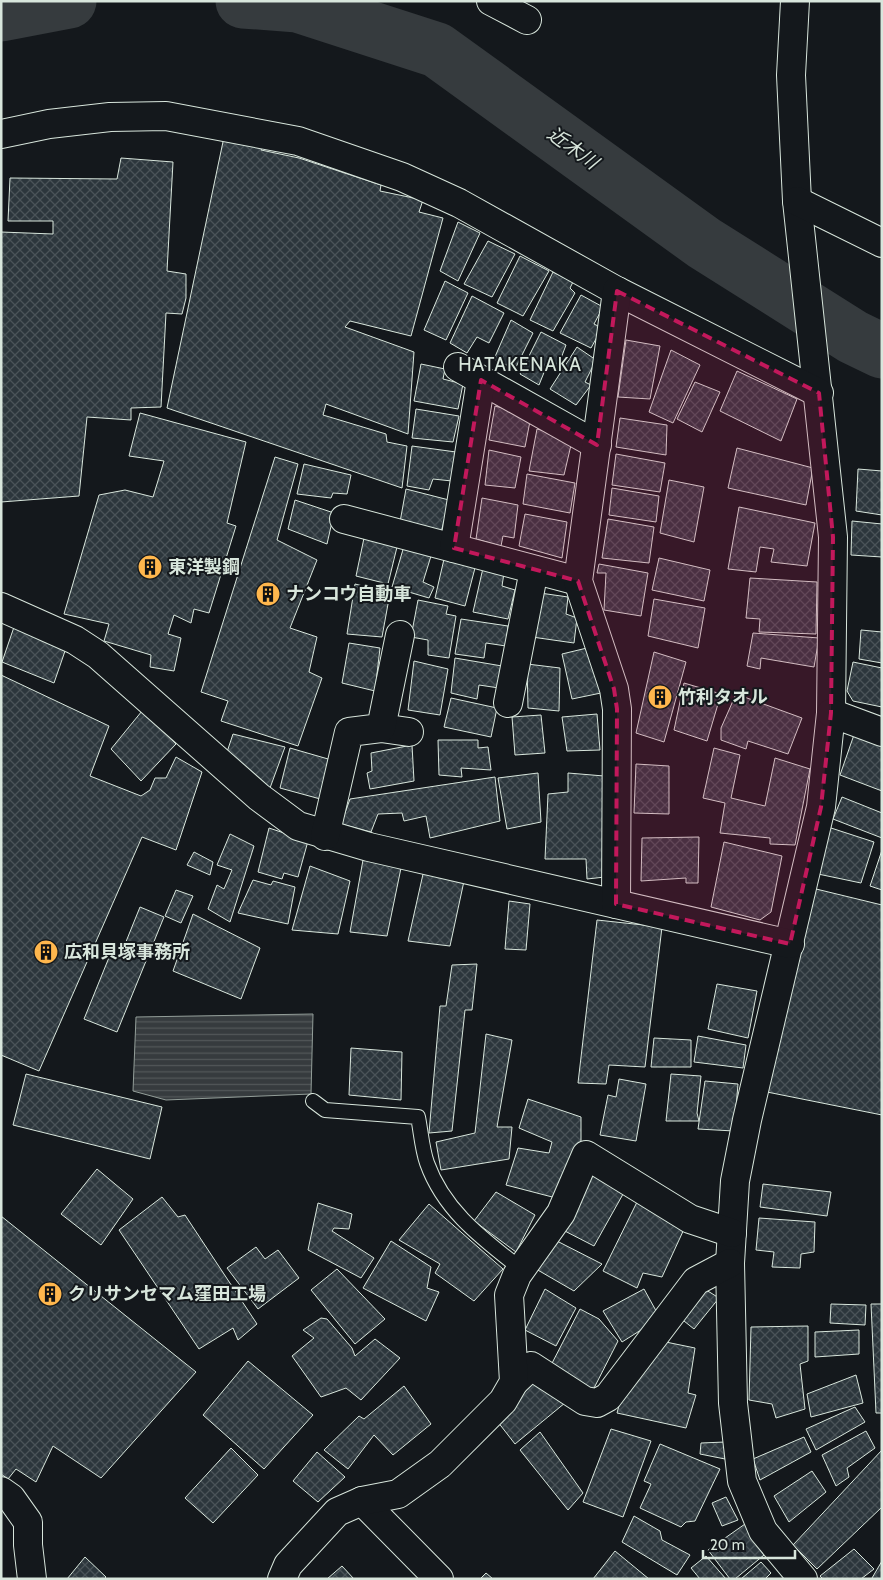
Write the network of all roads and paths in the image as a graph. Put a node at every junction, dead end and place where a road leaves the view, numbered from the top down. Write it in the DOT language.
graph roads {
  1 [pos="491,1"];
  2 [pos="795,1"];
  3 [pos="527,20"];
  4 [pos="1,134"];
  5 [pos="799,209"];
  6 [pos="882,243"];
  7 [pos="617,291"];
  8 [pos="458,367"];
  9 [pos="481,380"];
  10 [pos="817,387"];
  11 [pos="597,445"];
  12 [pos="344,519"];
  13 [pos="454,548"];
  14 [pos="534,570"];
  15 [pos="578,581"];
  16 [pos="1,608"];
  17 [pos="400,635"];
  18 [pos="508,703"];
  19 [pos="830,713"];
  20 [pos="381,728"];
  21 [pos="409,732"];
  22 [pos="882,732"];
  23 [pos="325,836"];
  24 [pos="616,904"];
  25 [pos="790,944"];
  26 [pos="313,1101"];
  27 [pos="732,1233"];
  28 [pos="730,1263"];
  29 [pos="521,1269"];
  30 [pos="514,1382"];
  31 [pos="1,1491"];
  32 [pos="362,1501"];
  33 [pos="788,1573"];
  34 [pos="32,1579"];
  35 [pos="282,1579"];
  36 [pos="439,1579"];
  1 -- 3 [label="street"];
  2 -- 5 [label="street"];
  4 -- 7 [label="street"];
  5 -- 6 [label="street"];
  5 -- 10 [label="street"];
  7 -- 10 [label="street"];
  7 -- 11 [label="street"];
  8 -- 9 [label="street"];
  9 -- 11 [label="street"];
  9 -- 13 [label="street"];
  10 -- 19 [label="street"];
  11 -- 15 [label="street"];
  12 -- 13 [label="street"];
  13 -- 14 [label="street"];
  14 -- 15 [label="street"];
  14 -- 18 [label="street"];
  15 -- 24 [label="street"];
  16 -- 23 [label="street"];
  17 -- 20 [label="street"];
  19 -- 22 [label="street"];
  19 -- 25 [label="street"];
  20 -- 21 [label="street"];
  20 -- 23 [label="street"];
  23 -- 24 [label="street"];
  24 -- 25 [label="street"];
  25 -- 27 [label="street"];
  26 -- 29 [label="lane"];
  27 -- 28 [label="street"];
  27 -- 29 [label="street"];
  28 -- 30 [label="street"];
  28 -- 33 [label="street"];
  29 -- 30 [label="street"];
  30 -- 32 [label="street"];
  31 -- 34 [label="street"];
  32 -- 35 [label="street"];
  32 -- 36 [label="street"];
}
